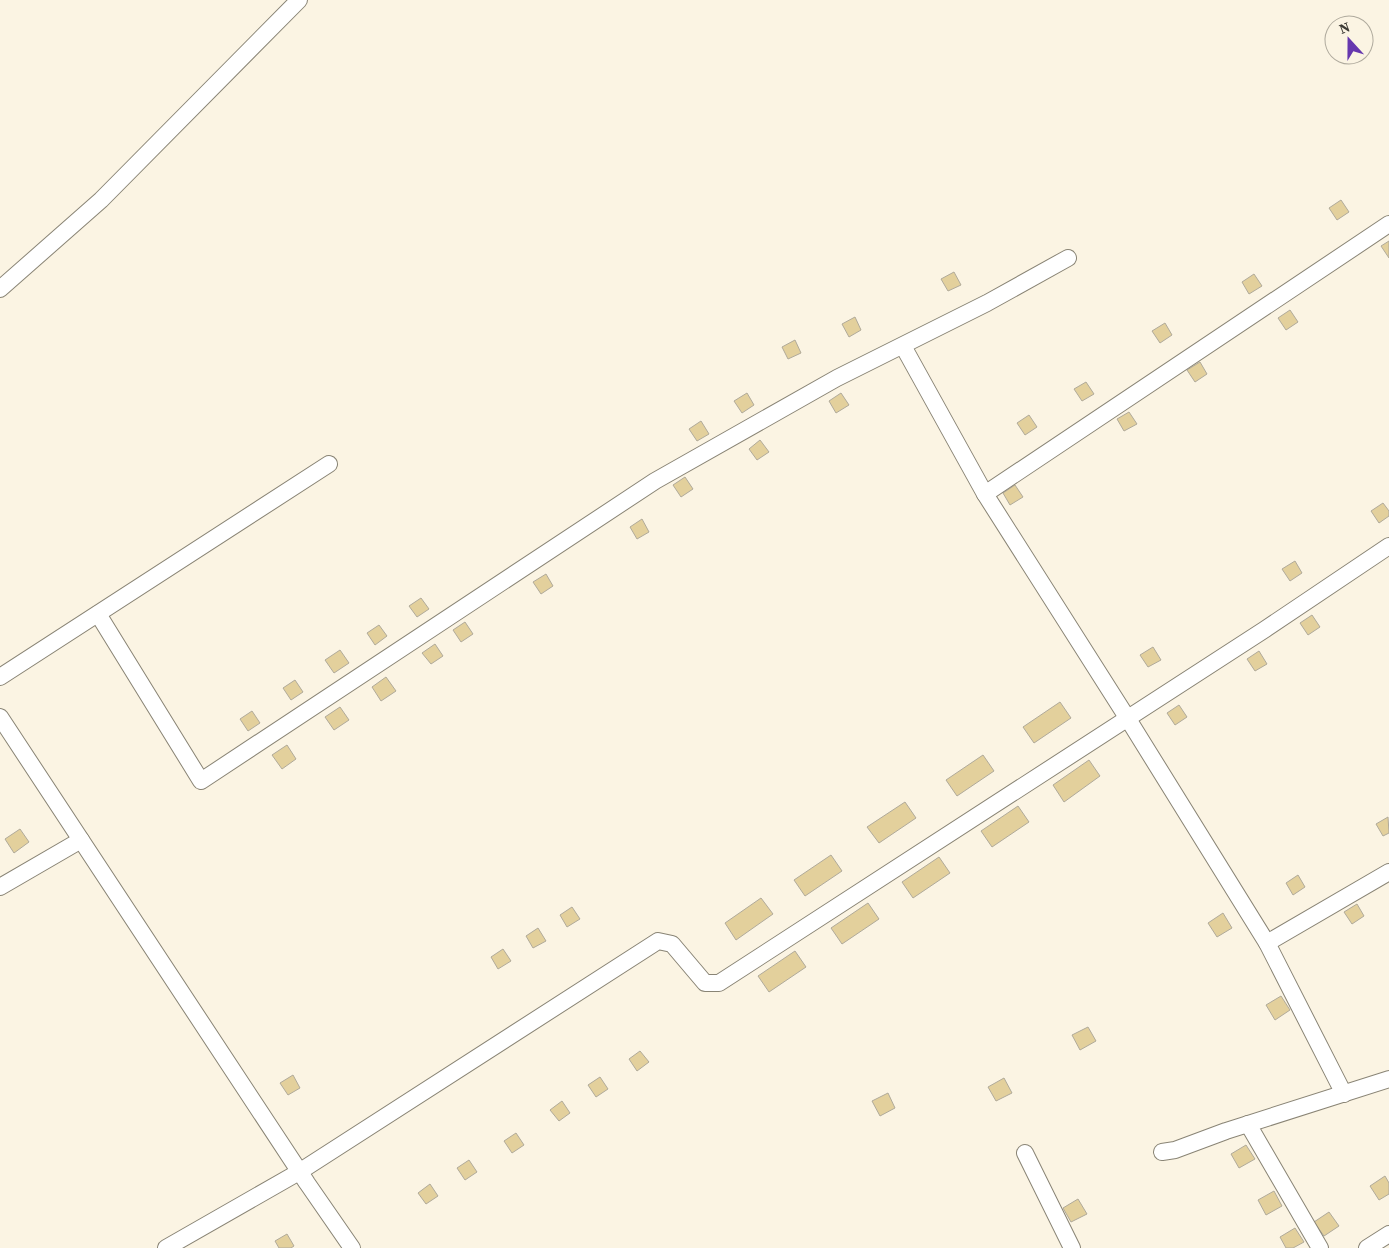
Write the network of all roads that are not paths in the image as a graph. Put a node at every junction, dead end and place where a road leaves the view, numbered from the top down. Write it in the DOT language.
graph roads {
  1 [pos="299,0"];
  2 [pos="1389,224"];
  3 [pos="1068,258"];
  4 [pos="0,289"];
  5 [pos="903,346"];
  6 [pos="329,464"];
  7 [pos="985,494"];
  8 [pos="1389,546"];
  9 [pos="98,614"];
  10 [pos="0,677"];
  11 [pos="0,717"];
  12 [pos="1128,719"];
  13 [pos="81,840"];
  14 [pos="1389,872"];
  15 [pos="0,887"];
  16 [pos="1267,944"];
  17 [pos="1389,1079"];
  18 [pos="1344,1094"];
  19 [pos="1248,1124"];
  20 [pos="1162,1152"];
  21 [pos="1025,1153"];
  22 [pos="299,1172"];
  23 [pos="1389,1234"];
  24 [pos="166,1248"];
  25 [pos="352,1248"];
  26 [pos="1072,1248"];
  27 [pos="1320,1248"];
  28 [pos="1367,1248"];
  1 -- 4 [label="street"];
  2 -- 7 [label="street"];
  3 -- 5 [label="street"];
  5 -- 7 [label="street"];
  5 -- 9 [label="street"];
  6 -- 9 [label="street"];
  7 -- 12 [label="street"];
  8 -- 12 [label="street"];
  9 -- 10 [label="street"];
  11 -- 13 [label="street"];
  12 -- 16 [label="street"];
  12 -- 22 [label="street"];
  13 -- 15 [label="street"];
  13 -- 22 [label="street"];
  14 -- 16 [label="street"];
  16 -- 18 [label="street"];
  17 -- 18 [label="street"];
  18 -- 19 [label="street"];
  19 -- 20 [label="street"];
  19 -- 27 [label="street"];
  21 -- 26 [label="street"];
  22 -- 24 [label="street"];
  22 -- 25 [label="street"];
  23 -- 28 [label="street"];
}
